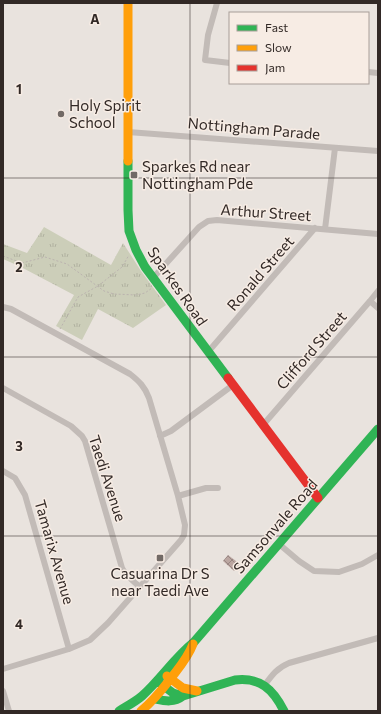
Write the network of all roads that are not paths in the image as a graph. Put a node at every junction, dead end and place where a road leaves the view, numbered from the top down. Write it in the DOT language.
graph roads {
  1 [pos="128,3"];
  2 [pos="217,3"];
  3 [pos="229,63"];
  4 [pos="128,132"];
  5 [pos="335,148"];
  6 [pos="378,151"];
  7 [pos="315,228"];
  8 [pos="325,229"];
  9 [pos="378,234"];
  10 [pos="156,281"];
  11 [pos="378,291"];
  12 [pos="370,301"];
  13 [pos="3,307"];
  14 [pos="378,308"];
  15 [pos="208,352"];
  16 [pos="233,385"];
  17 [pos="3,388"];
  18 [pos="263,425"];
  19 [pos="378,429"];
  20 [pos="160,436"];
  21 [pos="3,471"];
  22 [pos="218,488"];
  23 [pos="178,496"];
  24 [pos="318,498"];
  25 [pos="279,544"];
  26 [pos="378,555"];
  27 [pos="140,587"];
  28 [pos="378,638"];
  29 [pos="69,649"];
  30 [pos="3,669"];
  31 [pos="167,677"];
  32 [pos="157,681"];
  33 [pos="264,686"];
  34 [pos="165,688"];
  35 [pos="3,691"];
  36 [pos="197,691"];
  37 [pos="183,696"];
  38 [pos="155,699"];
  39 [pos="9,711"];
  40 [pos="119,711"];
  41 [pos="141,711"];
  42 [pos="284,711"];
  1 -- 4 [label="street, Sparkes Road"];
  2 -- 3 [label="street"];
  4 -- 5 [label="street, Nottingham Parade"];
  4 -- 10 [label="street, Sparkes Road"];
  5 -- 6 [label="street, Nottingham Parade"];
  5 -- 8 [label="street"];
  7 -- 8 [label="street, Arthur Street"];
  7 -- 10 [label="street, Arthur Street"];
  7 -- 15 [label="street, Ronald Street"];
  8 -- 9 [label="street, Arthur Street"];
  10 -- 15 [label="street, Sparkes Road"];
  11 -- 12 [label="street, Clifford Street"];
  12 -- 14 [label="street"];
  12 -- 18 [label="street, Clifford Street"];
  13 -- 20 [label="street"];
  15 -- 16 [label="street, Sparkes Road"];
  16 -- 18 [label="street, Sparkes Road"];
  16 -- 20 [label="street"];
  17 -- 27 [label="street, Taedi Avenue"];
  18 -- 24 [label="street, Sparkes Road"];
  19 -- 24 [label="street, Samsonvale Road"];
  20 -- 23 [label="street"];
  21 -- 29 [label="street, Tamarix Avenue"];
  22 -- 23 [label="street"];
  23 -- 27 [label="street"];
  24 -- 25 [label="street, Samsonvale Road"];
  25 -- 26 [label="street"];
  25 -- 31 [label="street, Samsonvale Road"];
  27 -- 29 [label="street"];
  28 -- 33 [label="street"];
  29 -- 30 [label="street"];
  31 -- 32 [label="street, Samsonvale Road"];
  31 -- 34 [label="street, Samsonvale Road"];
  31 -- 36 [label="street"];
  32 -- 34 [label="street"];
  32 -- 40 [label="street, Samsonvale Road"];
  33 -- 36 [label="street"];
  33 -- 42 [label="street"];
  34 -- 37 [label="street"];
  34 -- 38 [label="street, Samsonvale Road"];
  35 -- 39 [label="street"];
  36 -- 37 [label="street"];
  37 -- 38 [label="street"];
  38 -- 41 [label="street, Samsonvale Road"];
}
